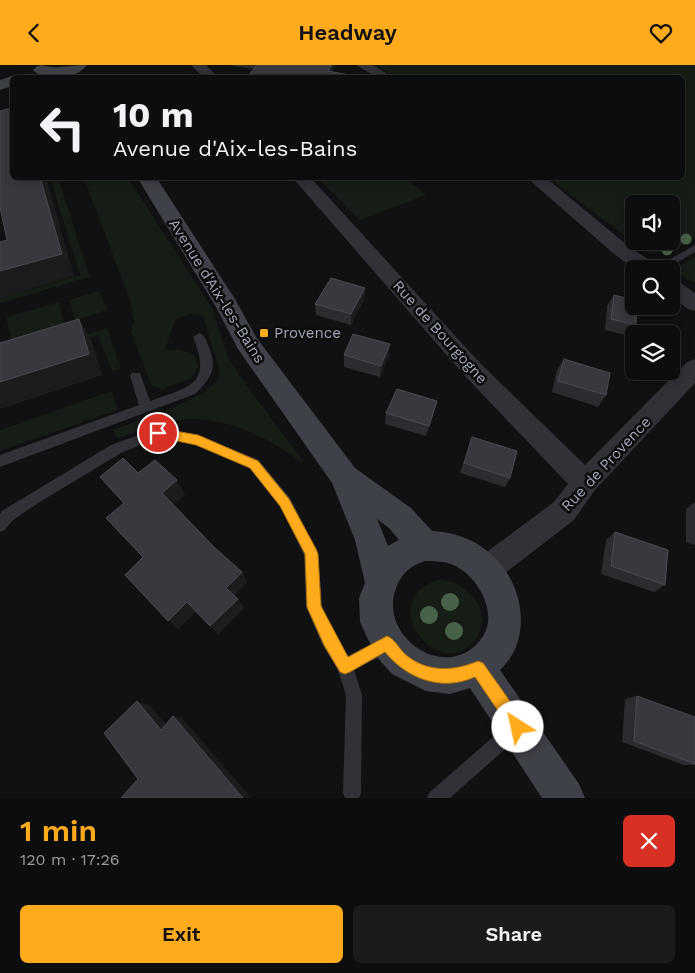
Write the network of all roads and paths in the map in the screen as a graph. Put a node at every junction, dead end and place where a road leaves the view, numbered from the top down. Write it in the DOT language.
graph roads {
  1 [pos="198,65"];
  2 [pos="363,65"];
  3 [pos="41,67"];
  4 [pos="74,71"];
  5 [pos="26,75"];
  6 [pos="209,75"];
  7 [pos="381,75"];
  8 [pos="148,180"];
  9 [pos="303,180"];
  10 [pos="538,180"];
  11 [pos="695,248"];
  12 [pos="635,260"];
  13 [pos="674,260"];
  14 [pos="680,293"];
  15 [pos="695,304"];
  16 [pos="199,337"];
  17 [pos="695,368"];
  18 [pos="136,376"];
  19 [pos="146,408"];
  20 [pos="0,461"];
  21 [pos="344,476"];
  22 [pos="585,483"];
  23 [pos="0,525"];
  24 [pos="425,546"];
  25 [pos="486,570"];
  26 [pos="380,581"];
  27 [pos="387,643"];
  28 [pos="345,667"];
  29 [pos="478,668"];
  30 [pos="518,727"];
  31 [pos="352,793"];
  32 [pos="436,798"];
  33 [pos="565,798"];
  1 -- 6 [label="street"];
  2 -- 7 [label="street"];
  3 -- 4 [label="main road"];
  3 -- 5 [label="main road"];
  8 -- 21 [label="main road, Avenue d'Aix-les-Bains"];
  9 -- 22 [label="street, Rue de Bourgogne"];
  10 -- 12 [label="street"];
  11 -- 13 [label="lane"];
  14 -- 15 [label="street"];
  16 -- 19 [label="lane"];
  17 -- 22 [label="street, Rue de Provence"];
  18 -- 19 [label="lane"];
  19 -- 20 [label="lane"];
  21 -- 24 [label="main road, Avenue d'Aix-les-Bains"];
  21 -- 26 [label="main road, Avenue d'Aix-les-Bains"];
  22 -- 25 [label="street, Rue de Provence"];
  23 -- 28 [label="lane"];
  24 -- 25 [label="main road, Avenue d'Aix-les-Bains"];
  24 -- 26 [label="main road, Avenue d'Aix-les-Bains"];
  25 -- 29 [label="main road, Avenue d'Aix-les-Bains"];
  26 -- 27 [label="main road, Avenue d'Aix-les-Bains"];
  27 -- 28 [label="lane"];
  27 -- 29 [label="main road, Avenue d'Aix-les-Bains"];
  28 -- 31 [label="lane"];
  29 -- 30 [label="main road"];
  30 -- 32 [label="lane"];
  30 -- 33 [label="main road"];
}
